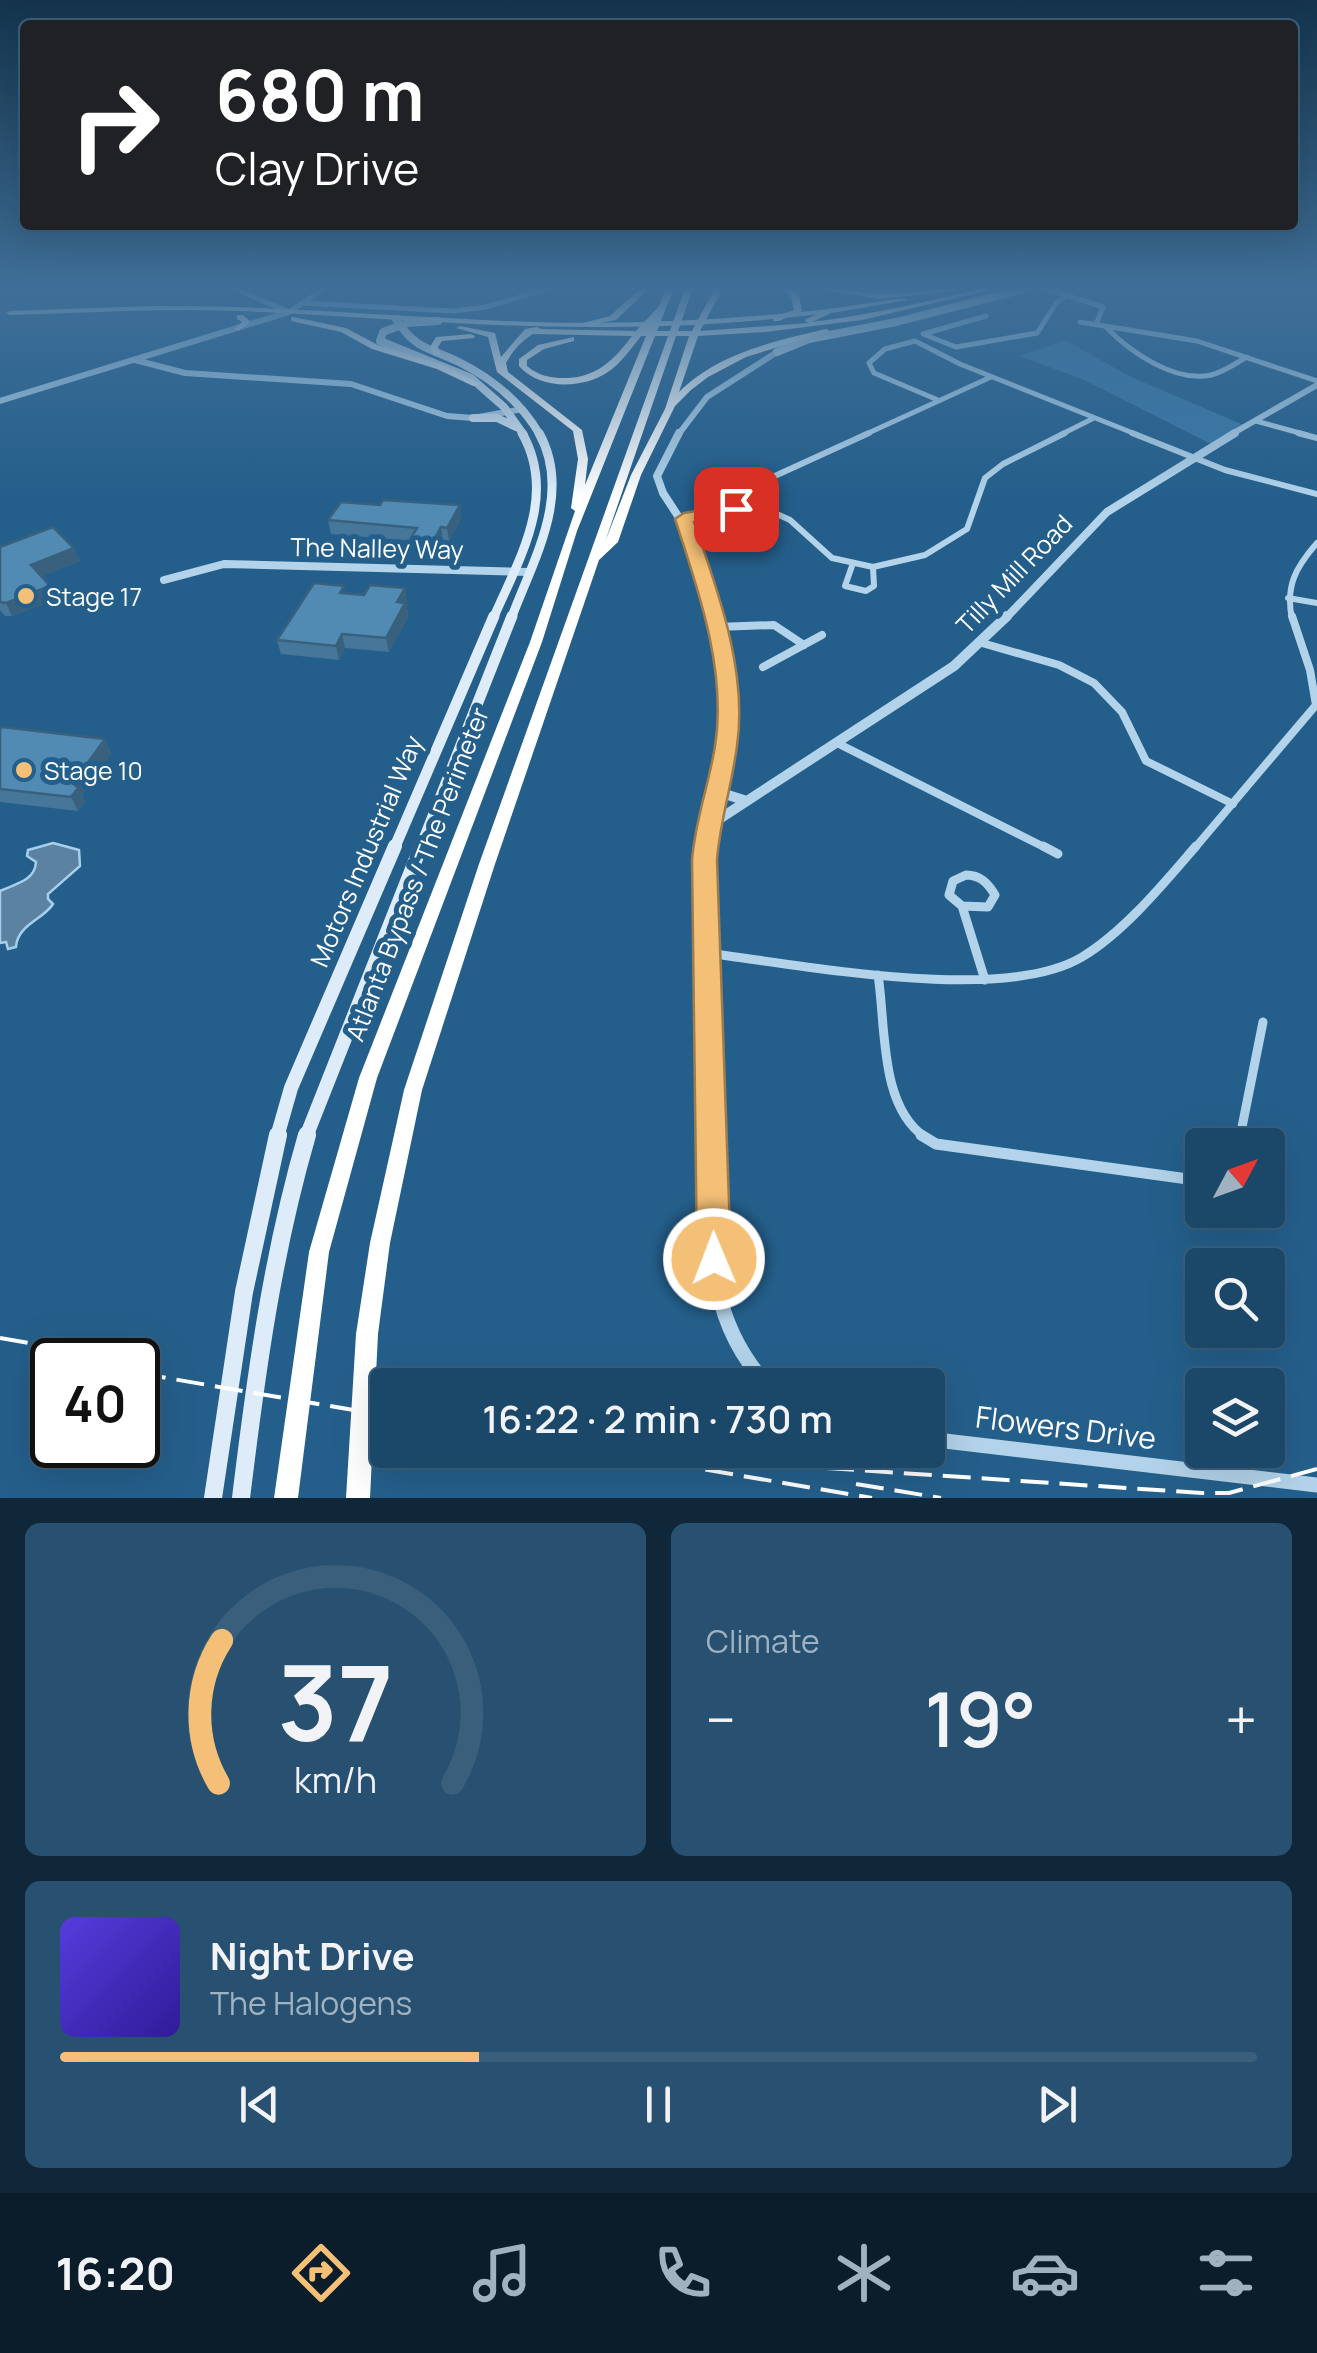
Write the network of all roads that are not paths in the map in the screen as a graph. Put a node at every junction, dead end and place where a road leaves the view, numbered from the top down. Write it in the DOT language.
graph roads {
  1 [pos="142,358"];
  2 [pos="409,358"];
  3 [pos="426,358"];
  4 [pos="447,358"];
  5 [pos="494,358"];
  6 [pos="496,358"];
  7 [pos="507,358"];
  8 [pos="526,358"];
  9 [pos="620,358"];
  10 [pos="643,358"];
  11 [pos="665,358"];
  12 [pos="685,358"];
  13 [pos="736,358"];
  14 [pos="768,358"];
  15 [pos="873,358"];
  16 [pos="953,358"];
  17 [pos="1150,358"];
  18 [pos="1247,358"];
  19 [pos="135,360"];
  20 [pos="497,364"];
  21 [pos="991,376"];
  22 [pos="516,383"];
  23 [pos="1317,383"];
  24 [pos="476,384"];
  25 [pos="492,397"];
  26 [pos="938,400"];
  27 [pos="0,401"];
  28 [pos="523,408"];
  29 [pos="670,409"];
  30 [pos="508,412"];
  31 [pos="469,418"];
  32 [pos="1094,418"];
  33 [pos="1256,420"];
  34 [pos="519,428"];
  35 [pos="1317,438"];
  36 [pos="1193,458"];
  37 [pos="1317,494"];
  38 [pos="749,500"];
  39 [pos="684,519"];
  40 [pos="572,531"];
  41 [pos="1317,543"];
  42 [pos="595,559"];
  43 [pos="853,564"];
  44 [pos="873,568"];
  45 [pos="522,571"];
  46 [pos="164,580"];
  47 [pos="1288,598"];
  48 [pos="1317,603"];
  49 [pos="717,627"];
  50 [pos="822,635"];
  51 [pos="982,643"];
  52 [pos="804,644"];
  53 [pos="763,667"];
  54 [pos="837,743"];
  55 [pos="715,791"];
  56 [pos="748,801"];
  57 [pos="1233,804"];
  58 [pos="707,828"];
  59 [pos="1058,854"];
  60 [pos="962,906"];
  61 [pos="706,953"];
  62 [pos="878,974"];
  63 [pos="985,980"];
  64 [pos="1263,1022"];
  65 [pos="1242,1128"];
  66 [pos="1185,1179"];
  67 [pos="750,1368"];
  68 [pos="945,1440"];
  69 [pos="1317,1485"];
  70 [pos="213,1498"];
  71 [pos="241,1498"];
  72 [pos="286,1498"];
  73 [pos="358,1498"];
  1 -- 19 [label="street"];
  2 -- 24 [label="highway"];
  3 -- 24 [label="main road, Motors Industrial Way"];
  4 -- 28 [label="main road, Motors Industrial Way"];
  5 -- 20 [label="highway"];
  6 -- 20 [label="highway"];
  7 -- 22 [label="highway"];
  8 -- 9 [label="highway"];
  10 -- 40 [label="highway, Atlanta Bypass / The Perimeter"];
  11 -- 42 [label="highway"];
  12 -- 29 [label="highway"];
  13 -- 29 [label="highway"];
  14 -- 39 [label="street"];
  15 -- 26 [label="street"];
  16 -- 21 [label="street"];
  17 -- 18 [label="street"];
  18 -- 23 [label="street"];
  19 -- 27 [label="street"];
  19 -- 31 [label="street"];
  20 -- 22 [label="highway"];
  21 -- 26 [label="street"];
  21 -- 32 [label="street"];
  22 -- 40 [label="highway"];
  23 -- 33 [label="street, Tilly Mill Road"];
  24 -- 25 [label="main road, Motors Industrial Way"];
  25 -- 30 [label="main road, Motors Industrial Way"];
  25 -- 31 [label="main road"];
  26 -- 38 [label="street"];
  28 -- 30 [label="street"];
  28 -- 45 [label="main road, Motors Industrial Way"];
  29 -- 42 [label="highway"];
  30 -- 31 [label="street"];
  30 -- 34 [label="main road, Motors Industrial Way"];
  31 -- 34 [label="main road"];
  32 -- 36 [label="street"];
  32 -- 44 [label="street"];
  33 -- 35 [label="street"];
  33 -- 36 [label="street, Tilly Mill Road"];
  34 -- 45 [label="main road, Motors Industrial Way"];
  36 -- 37 [label="street"];
  36 -- 51 [label="street, Tilly Mill Road"];
  38 -- 39 [label="street"];
  38 -- 43 [label="street"];
  39 -- 49 [label="street"];
  40 -- 72 [label="highway, Atlanta Bypass / The Perimeter"];
  41 -- 47 [label="street"];
  42 -- 73 [label="highway"];
  43 -- 44 [label="street"];
  43 -- 44 [label="street"];
  45 -- 46 [label="street, The Nalley Way"];
  45 -- 70 [label="main road, Motors Industrial Way"];
  45 -- 71 [label="main road, Motors Industrial Way"];
  47 -- 48 [label="street"];
  47 -- 57 [label="street"];
  49 -- 52 [label="street"];
  49 -- 55 [label="street"];
  50 -- 52 [label="street"];
  51 -- 54 [label="street, Tilly Mill Road"];
  51 -- 57 [label="street"];
  52 -- 53 [label="street"];
  54 -- 56 [label="street, Tilly Mill Road"];
  54 -- 59 [label="street"];
  55 -- 56 [label="street"];
  55 -- 58 [label="street"];
  56 -- 58 [label="street, Tilly Mill Road"];
  57 -- 63 [label="street"];
  58 -- 61 [label="street"];
  60 -- 60 [label="street"];
  60 -- 63 [label="street"];
  61 -- 62 [label="street"];
  61 -- 67 [label="street"];
  62 -- 63 [label="street"];
  62 -- 66 [label="street"];
  64 -- 65 [label="street"];
  68 -- 69 [label="street, Flowers Drive"];
}
